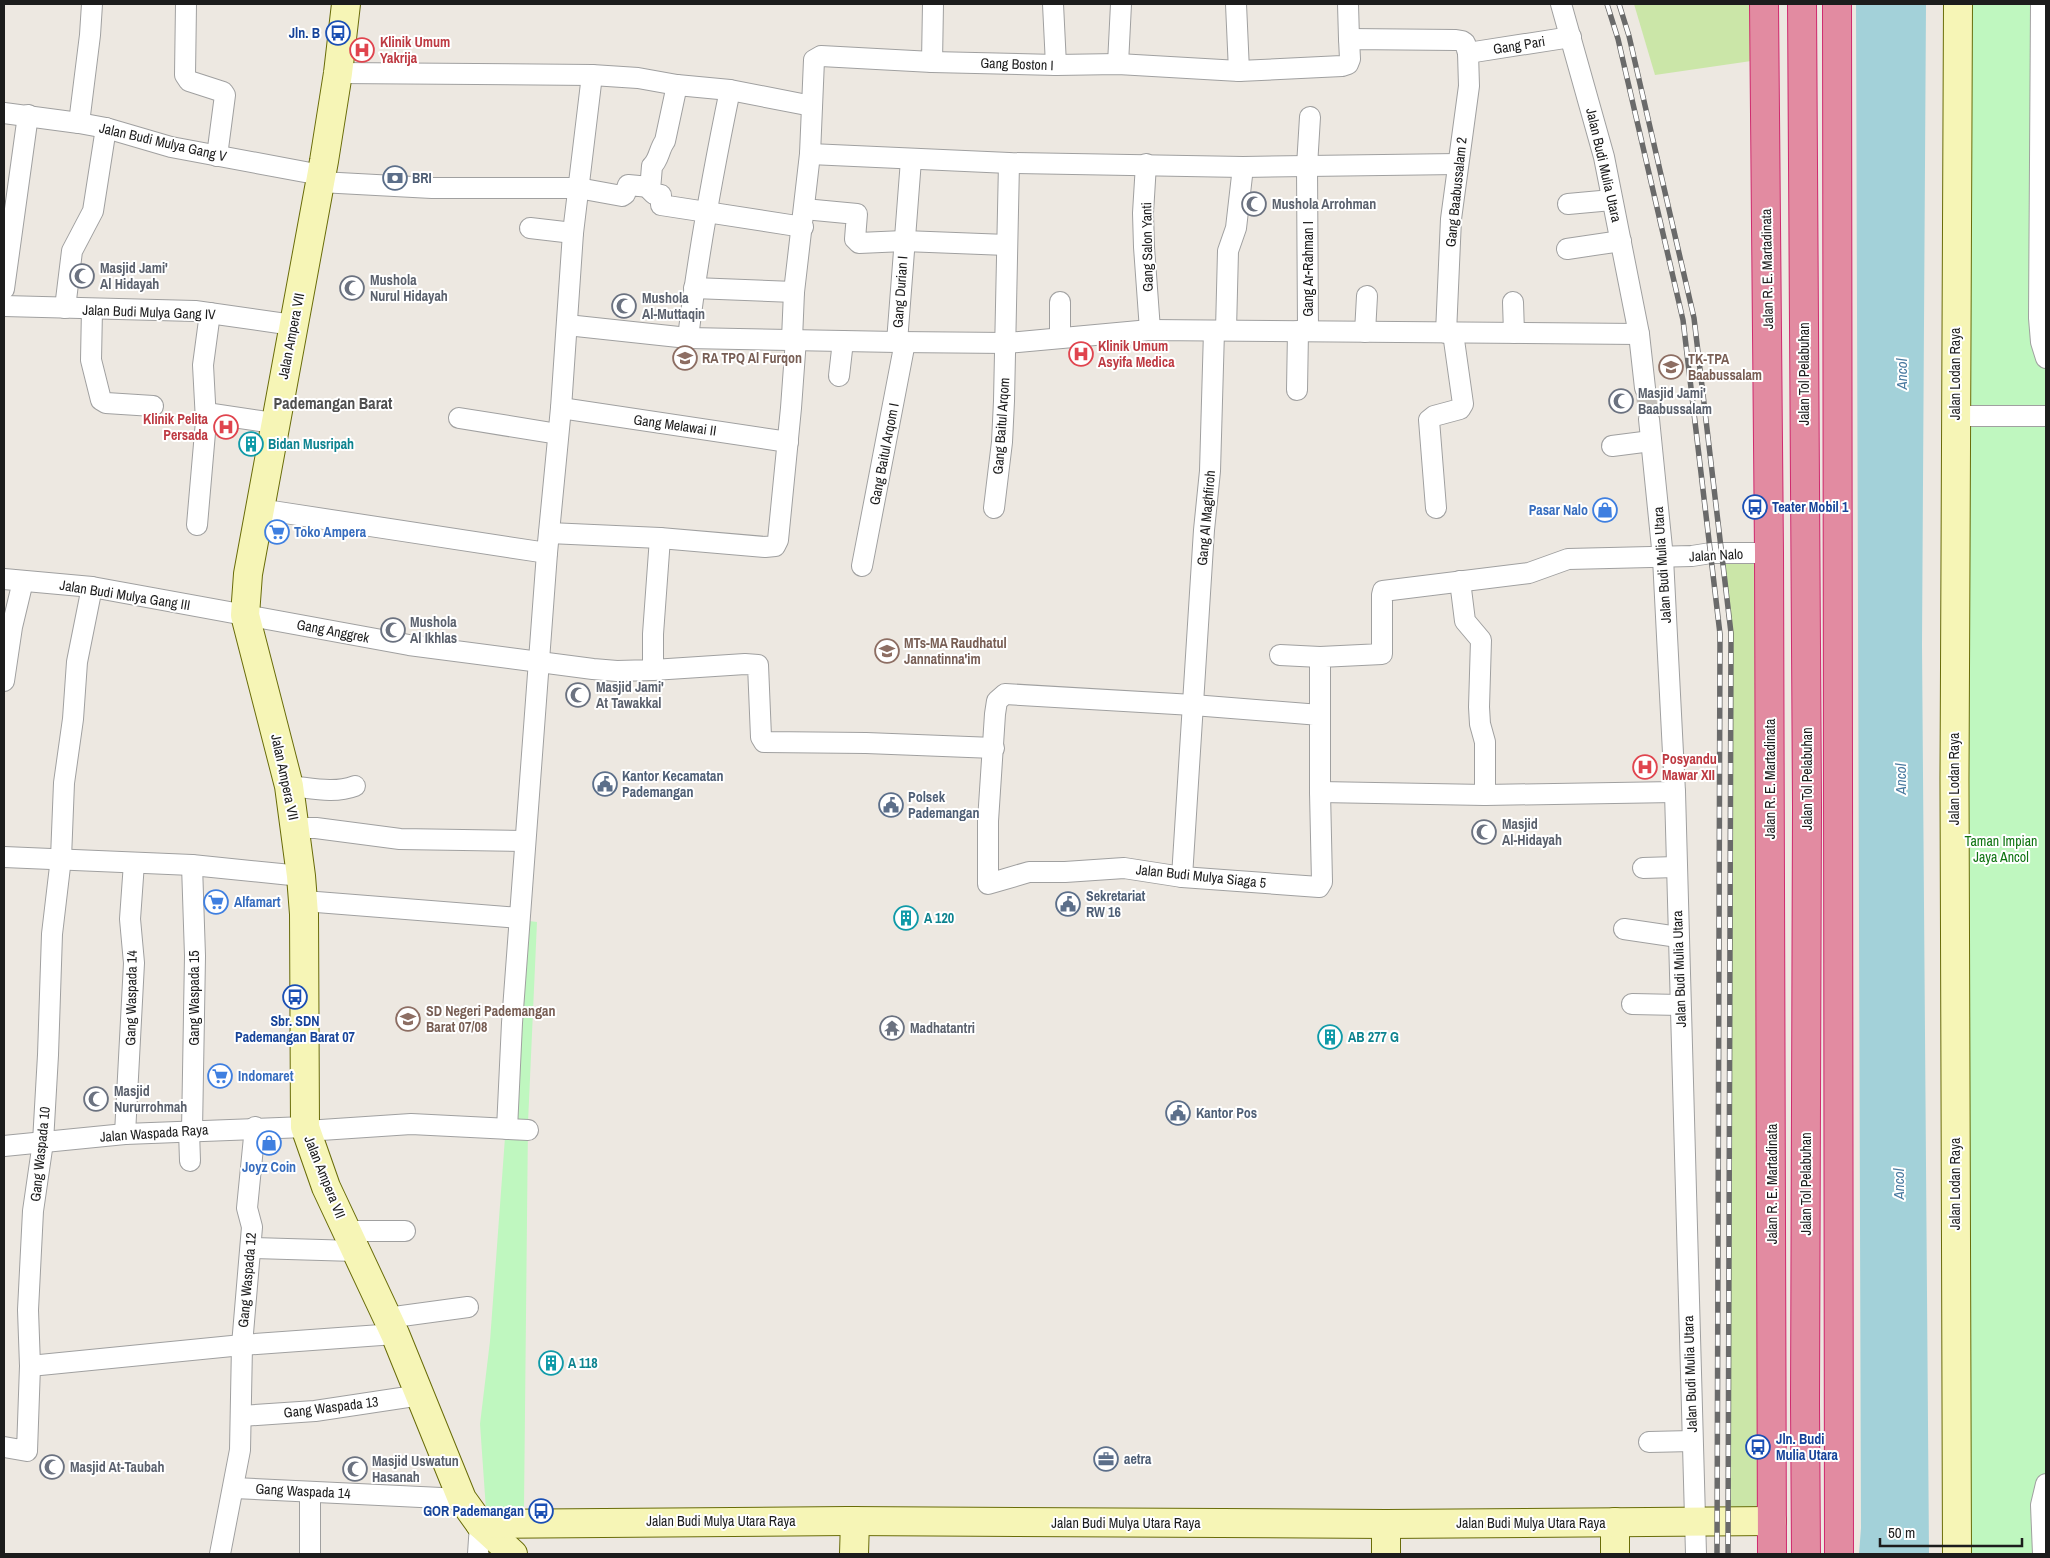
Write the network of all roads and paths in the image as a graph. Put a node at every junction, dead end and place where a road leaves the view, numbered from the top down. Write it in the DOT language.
graph roads {
  1 [pos="92,4"];
  2 [pos="186,4"];
  3 [pos="346,4"];
  4 [pos="933,4"];
  5 [pos="1053,4"];
  6 [pos="1121,4"];
  7 [pos="1236,4"];
  8 [pos="1348,4"];
  9 [pos="1561,4"];
  10 [pos="1755,4"];
  11 [pos="1764,4"];
  12 [pos="1801,4"];
  13 [pos="1837,4"];
  14 [pos="1958,4"];
  15 [pos="2041,5"];
  16 [pos="1571,37"];
  17 [pos="1348,39"];
  18 [pos="1468,53"];
  19 [pos="1765,59"];
  20 [pos="932,62"];
  21 [pos="1118,64"];
  22 [pos="1056,65"];
  23 [pos="1239,70"];
  24 [pos="338,73"];
  25 [pos="592,75"];
  26 [pos="677,85"];
  27 [pos="730,90"];
  28 [pos="812,106"];
  29 [pos="4,113"];
  30 [pos="28,115"];
  31 [pos="1310,116"];
  32 [pos="79,123"];
  33 [pos="106,128"];
  34 [pos="810,154"];
  35 [pos="217,156"];
  36 [pos="911,160"];
  37 [pos="1009,163"];
  38 [pos="1146,164"];
  39 [pos="1458,164"];
  40 [pos="1307,166"];
  41 [pos="1243,167"];
  42 [pos="320,178"];
  43 [pos="650,187"];
  44 [pos="578,188"];
  45 [pos="1612,200"];
  46 [pos="1568,204"];
  47 [pos="707,212"];
  48 [pos="804,218"];
  49 [pos="530,228"];
  50 [pos="573,233"];
  51 [pos="904,241"];
  52 [pos="1621,241"];
  53 [pos="1007,245"];
  54 [pos="1567,250"];
  55 [pos="694,288"];
  56 [pos="4,289"];
  57 [pos="794,292"];
  58 [pos="1368,296"];
  59 [pos="1060,302"];
  60 [pos="1513,302"];
  61 [pos="4,306"];
  62 [pos="65,308"];
  63 [pos="92,309"];
  64 [pos="210,313"];
  65 [pos="567,325"];
  66 [pos="293,326"];
  67 [pos="1150,330"];
  68 [pos="1220,330"];
  69 [pos="1303,331"];
  70 [pos="1365,332"];
  71 [pos="1450,333"];
  72 [pos="1514,333"];
  73 [pos="1639,334"];
  74 [pos="688,338"];
  75 [pos="1060,338"];
  76 [pos="794,339"];
  77 [pos="843,340"];
  78 [pos="901,342"];
  79 [pos="1007,343"];
  80 [pos="2046,358"];
  81 [pos="839,376"];
  82 [pos="1645,388"];
  83 [pos="1297,390"];
  84 [pos="153,406"];
  85 [pos="561,408"];
  86 [pos="206,413"];
  87 [pos="1954,416"];
  88 [pos="2046,416"];
  89 [pos="459,418"];
  90 [pos="1649,419"];
  91 [pos="274,423"];
  92 [pos="558,434"];
  93 [pos="1651,441"];
  94 [pos="788,442"];
  95 [pos="1612,446"];
  96 [pos="994,508"];
  97 [pos="1436,508"];
  98 [pos="259,509"];
  99 [pos="198,525"];
  100 [pos="549,533"];
  101 [pos="660,538"];
  102 [pos="547,553"];
  103 [pos="1770,553"];
  104 [pos="1663,558"];
  105 [pos="862,566"];
  106 [pos="13,580"];
  107 [pos="1460,581"];
  108 [pos="92,587"];
  109 [pos="246,615"];
  110 [pos="1280,655"];
  111 [pos="1320,657"];
  112 [pos="540,663"];
  113 [pos="653,670"];
  114 [pos="4,681"];
  115 [pos="1193,705"];
  116 [pos="1320,715"];
  117 [pos="994,748"];
  118 [pos="289,786"];
  119 [pos="355,786"];
  120 [pos="1320,792"];
  121 [pos="1675,792"];
  122 [pos="1485,795"];
  123 [pos="296,828"];
  124 [pos="524,841"];
  125 [pos="4,857"];
  126 [pos="61,858"];
  127 [pos="134,863"];
  128 [pos="192,865"];
  129 [pos="1676,867"];
  130 [pos="1643,868"];
  131 [pos="1182,877"];
  132 [pos="302,888"];
  133 [pos="519,918"];
  134 [pos="1624,929"];
  135 [pos="1678,937"];
  136 [pos="1632,1004"];
  137 [pos="1680,1005"];
  138 [pos="255,1127"];
  139 [pos="306,1129"];
  140 [pos="191,1131"];
  141 [pos="125,1134"];
  142 [pos="42,1142"];
  143 [pos="4,1146"];
  144 [pos="190,1161"];
  145 [pos="406,1231"];
  146 [pos="351,1241"];
  147 [pos="251,1248"];
  148 [pos="468,1308"];
  149 [pos="391,1326"];
  150 [pos="242,1345"];
  151 [pos="30,1366"];
  152 [pos="421,1395"];
  153 [pos="241,1416"];
  154 [pos="1692,1441"];
  155 [pos="1649,1442"];
  156 [pos="4,1448"];
  157 [pos="2046,1484"];
  158 [pos="234,1488"];
  159 [pos="310,1492"];
  160 [pos="462,1499"];
  161 [pos="1694,1520"];
  162 [pos="855,1521"];
  163 [pos="1772,1521"];
  164 [pos="1615,1522"];
  165 [pos="480,1524"];
  166 [pos="1386,1524"];
  167 [pos="220,1554"];
  168 [pos="310,1554"];
  169 [pos="478,1554"];
  170 [pos="513,1554"];
  171 [pos="854,1554"];
  172 [pos="1386,1554"];
  173 [pos="1615,1554"];
  174 [pos="1696,1554"];
  175 [pos="1772,1554"];
  176 [pos="1798,1554"];
  177 [pos="1806,1554"];
  178 [pos="1839,1554"];
  179 [pos="1957,1554"];
  180 [pos="2043,1554"];
  1 -- 32 [label="street"];
  2 -- 35 [label="street"];
  3 -- 24 [label="street, Jalan Ampera VII"];
  4 -- 20 [label="street"];
  5 -- 22 [label="street"];
  6 -- 21 [label="street"];
  7 -- 23 [label="street"];
  8 -- 17 [label="street"];
  9 -- 16 [label="street, Jalan Budi Mulia Utara"];
  10 -- 19 [label="highway"];
  11 -- 19 [label="highway, Jalan R. E. Martadinata"];
  12 -- 176 [label="highway, Jalan R. E. Martadinata"];
  12 -- 177 [label="highway, Jalan Tol Pelabuhan"];
  13 -- 178 [label="highway"];
  14 -- 87 [label="street, Jalan Lodan Raya"];
  15 -- 80 [label="street"];
  16 -- 18 [label="street, Gang Pari"];
  16 -- 45 [label="street, Jalan Budi Mulia Utara"];
  17 -- 18 [label="street"];
  17 -- 23 [label="street, Gang Boston I"];
  18 -- 39 [label="street, Gang Baabussalam 2"];
  19 -- 103 [label="highway, Jalan R. E. Martadinata"];
  20 -- 22 [label="street, Gang Boston I"];
  20 -- 28 [label="street, Gang Boston I"];
  21 -- 22 [label="street, Gang Boston I"];
  21 -- 23 [label="street, Gang Boston I"];
  24 -- 25 [label="street"];
  24 -- 42 [label="street, Jalan Ampera VII"];
  25 -- 26 [label="street"];
  25 -- 44 [label="street"];
  26 -- 27 [label="street"];
  26 -- 43 [label="street"];
  27 -- 28 [label="street"];
  27 -- 47 [label="street"];
  28 -- 34 [label="street, Gang Boston I"];
  29 -- 30 [label="street, Jalan Budi Mulya Gang V"];
  30 -- 32 [label="street, Jalan Budi Mulya Gang V"];
  30 -- 56 [label="street"];
  31 -- 40 [label="street, Gang Ar-Rahman I"];
  32 -- 33 [label="street, Jalan Budi Mulya Gang V"];
  33 -- 35 [label="street, Jalan Budi Mulya Gang V"];
  33 -- 62 [label="street"];
  34 -- 36 [label="street"];
  34 -- 48 [label="street, Gang Boston I"];
  35 -- 42 [label="street, Jalan Budi Mulya Gang V"];
  36 -- 37 [label="street"];
  36 -- 51 [label="street, Gang Durian I"];
  37 -- 38 [label="street"];
  37 -- 53 [label="street, Gang Baitul Arqom"];
  38 -- 41 [label="street"];
  38 -- 67 [label="street, Gang Salon Yanti"];
  39 -- 40 [label="street"];
  39 -- 71 [label="street, Gang Baabussalam 2"];
  40 -- 41 [label="street"];
  40 -- 69 [label="street, Gang Ar-Rahman I"];
  41 -- 68 [label="street, Gang Al Maghfiroh"];
  42 -- 44 [label="street, Jalan Budi Mulya Gang V"];
  42 -- 66 [label="street, Jalan Ampera VII"];
  43 -- 44 [label="street, Jalan Budi Mulya Gang V"];
  43 -- 47 [label="street"];
  44 -- 50 [label="street"];
  45 -- 46 [label="street"];
  45 -- 52 [label="street, Jalan Budi Mulia Utara"];
  47 -- 48 [label="street"];
  47 -- 55 [label="street"];
  48 -- 51 [label="street"];
  48 -- 57 [label="street, Gang Boston I"];
  49 -- 50 [label="street"];
  50 -- 65 [label="street"];
  51 -- 53 [label="street"];
  51 -- 78 [label="street, Gang Durian I"];
  52 -- 54 [label="street"];
  52 -- 73 [label="street, Jalan Budi Mulia Utara"];
  53 -- 79 [label="street, Gang Baitul Arqom"];
  55 -- 57 [label="street"];
  55 -- 74 [label="street"];
  57 -- 76 [label="street, Gang Boston I"];
  58 -- 70 [label="street"];
  59 -- 75 [label="street"];
  60 -- 72 [label="street"];
  61 -- 62 [label="street, Jalan Budi Mulya Gang IV"];
  62 -- 63 [label="street, Jalan Budi Mulya Gang IV"];
  63 -- 64 [label="street, Jalan Budi Mulya Gang IV"];
  63 -- 84 [label="street"];
  64 -- 66 [label="street, Jalan Budi Mulya Gang IV"];
  64 -- 86 [label="street"];
  65 -- 74 [label="street"];
  65 -- 85 [label="street"];
  66 -- 91 [label="street, Jalan Ampera VII"];
  67 -- 68 [label="street"];
  67 -- 75 [label="street"];
  68 -- 69 [label="street"];
  68 -- 115 [label="street, Gang Al Maghfiroh"];
  69 -- 70 [label="street"];
  69 -- 83 [label="street, Gang Ar-Rahman I"];
  70 -- 71 [label="street"];
  71 -- 72 [label="street"];
  71 -- 97 [label="street, Gang Baabussalam 2"];
  72 -- 73 [label="street"];
  73 -- 82 [label="street, Jalan Budi Mulia Utara"];
  74 -- 76 [label="street"];
  75 -- 79 [label="street"];
  76 -- 77 [label="street"];
  76 -- 94 [label="street, Gang Boston I"];
  77 -- 78 [label="street"];
  77 -- 81 [label="street"];
  78 -- 79 [label="street"];
  78 -- 105 [label="street, Gang Baitul Arqom I"];
  79 -- 96 [label="street, Gang Baitul Arqom"];
  85 -- 92 [label="street"];
  85 -- 94 [label="street, Gang Melawai II"];
  86 -- 91 [label="street"];
  86 -- 99 [label="street"];
  87 -- 88 [label="street"];
  87 -- 179 [label="street, Jalan Lodan Raya"];
  89 -- 92 [label="street"];
  90 -- 93 [label="street, Jalan Budi Mulia Utara"];
  91 -- 98 [label="street, Jalan Ampera VII"];
  92 -- 100 [label="street"];
  93 -- 95 [label="street"];
  93 -- 104 [label="street, Jalan Budi Mulia Utara"];
  94 -- 101 [label="street, Gang Boston I"];
  98 -- 102 [label="street"];
  98 -- 109 [label="street, Jalan Ampera VII"];
  100 -- 101 [label="street"];
  100 -- 102 [label="street"];
  101 -- 113 [label="street"];
  102 -- 112 [label="street"];
  103 -- 104 [label="street, Jalan Nalo"];
  103 -- 163 [label="highway, Jalan R. E. Martadinata"];
  104 -- 107 [label="street, Jalan Nalo"];
  104 -- 121 [label="street, Jalan Budi Mulia Utara"];
  106 -- 108 [label="street, Jalan Budi Mulya Gang III"];
  106 -- 114 [label="street"];
  107 -- 111 [label="street, Jalan Nalo"];
  107 -- 122 [label="street"];
  108 -- 109 [label="street, Jalan Budi Mulya Gang III"];
  108 -- 126 [label="street, Gang Waspada 10"];
  109 -- 112 [label="street, Gang Anggrek"];
  109 -- 118 [label="street, Jalan Ampera VII"];
  110 -- 111 [label="street"];
  111 -- 116 [label="street"];
  112 -- 113 [label="street, Gang Anggrek"];
  112 -- 124 [label="street"];
  113 -- 117 [label="street, Gang Anggrek"];
  115 -- 116 [label="street"];
  115 -- 117 [label="street"];
  115 -- 131 [label="street, Gang Al Maghfiroh"];
  116 -- 120 [label="street"];
  117 -- 131 [label="street, Jalan Budi Mulya Siaga 5"];
  118 -- 119 [label="street"];
  118 -- 123 [label="street, Jalan Ampera VII"];
  120 -- 122 [label="street"];
  120 -- 131 [label="street, Jalan Budi Mulya Siaga 5"];
  121 -- 122 [label="street"];
  121 -- 129 [label="street, Jalan Budi Mulia Utara"];
  123 -- 124 [label="street"];
  123 -- 132 [label="street, Jalan Ampera VII"];
  124 -- 133 [label="street"];
  125 -- 126 [label="street"];
  126 -- 127 [label="street"];
  126 -- 142 [label="street, Gang Waspada 10"];
  127 -- 128 [label="street"];
  127 -- 141 [label="street, Gang Waspada 14"];
  128 -- 132 [label="street"];
  128 -- 140 [label="street, Gang Waspada 15"];
  129 -- 130 [label="street"];
  129 -- 135 [label="street, Jalan Budi Mulia Utara"];
  132 -- 133 [label="street"];
  132 -- 139 [label="street, Jalan Ampera VII"];
  133 -- 139 [label="street, Jalan Waspada Raya"];
  134 -- 135 [label="street"];
  135 -- 137 [label="street, Jalan Budi Mulia Utara"];
  136 -- 137 [label="street"];
  137 -- 154 [label="street, Jalan Budi Mulia Utara"];
  138 -- 139 [label="street, Jalan Waspada Raya"];
  138 -- 140 [label="street, Jalan Waspada Raya"];
  138 -- 147 [label="street, Gang Waspada 12"];
  139 -- 146 [label="street, Jalan Ampera VII"];
  140 -- 141 [label="street, Jalan Waspada Raya"];
  140 -- 144 [label="street, Gang Waspada 15"];
  141 -- 142 [label="street, Jalan Waspada Raya"];
  142 -- 143 [label="street, Jalan Waspada Raya"];
  142 -- 151 [label="street, Gang Waspada 10"];
  145 -- 146 [label="street"];
  146 -- 147 [label="street"];
  146 -- 149 [label="street, Jalan Ampera VII"];
  147 -- 150 [label="street, Gang Waspada 12"];
  148 -- 149 [label="street, Gang Waspada 12"];
  149 -- 150 [label="street, Gang Waspada 12"];
  149 -- 152 [label="street, Jalan Ampera VII"];
  150 -- 151 [label="street, Gang Waspada 12"];
  150 -- 153 [label="street, Gang Waspada 12"];
  151 -- 156 [label="street, Gang Waspada 10"];
  152 -- 153 [label="street, Gang Waspada 13"];
  152 -- 160 [label="street, Jalan Ampera VII"];
  153 -- 158 [label="street, Gang Waspada 12"];
  154 -- 155 [label="street"];
  154 -- 161 [label="street, Jalan Budi Mulia Utara"];
  157 -- 180 [label="street"];
  158 -- 159 [label="street, Gang Waspada 14"];
  158 -- 167 [label="street, Gang Waspada 12"];
  159 -- 160 [label="street, Gang Waspada 14"];
  159 -- 168 [label="street"];
  160 -- 165 [label="street, Jalan Ampera VII"];
  161 -- 163 [label="street, Jalan Budi Mulya Utara Raya"];
  161 -- 164 [label="street, Jalan Budi Mulya Utara Raya"];
  161 -- 174 [label="street, Jalan Budi Mulia Utara"];
  162 -- 165 [label="street, Jalan Budi Mulya Utara Raya"];
  162 -- 166 [label="street, Jalan Budi Mulya Utara Raya"];
  162 -- 171 [label="street"];
  163 -- 175 [label="highway, Jalan R. E. Martadinata"];
  164 -- 166 [label="street, Jalan Budi Mulya Utara Raya"];
  164 -- 173 [label="street"];
  165 -- 169 [label="street"];
  165 -- 170 [label="street, Jalan Ampera VII"];
  166 -- 172 [label="street"];
}
